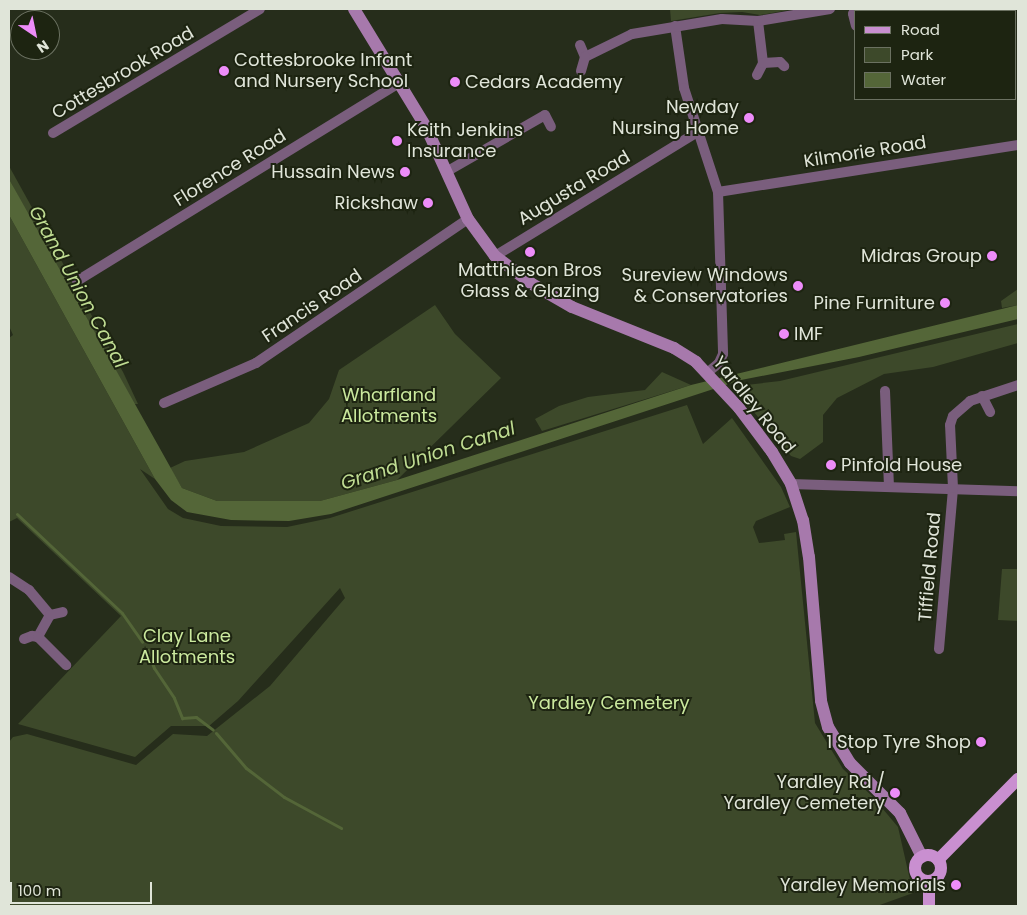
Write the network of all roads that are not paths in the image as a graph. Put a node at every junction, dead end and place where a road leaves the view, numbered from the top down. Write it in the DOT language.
graph roads {
  1 [pos="260,9"];
  2 [pos="354,9"];
  3 [pos="830,9"];
  4 [pos="758,21"];
  5 [pos="675,26"];
  6 [pos="580,45"];
  7 [pos="585,57"];
  8 [pos="763,63"];
  9 [pos="784,66"];
  10 [pos="581,71"];
  11 [pos="757,75"];
  12 [pos="400,82"];
  13 [pos="551,127"];
  14 [pos="696,132"];
  15 [pos="53,133"];
  16 [pos="1018,145"];
  17 [pos="446,172"];
  18 [pos="718,192"];
  19 [pos="468,219"];
  20 [pos="494,256"];
  21 [pos="77,281"];
  22 [pos="708,375"];
  23 [pos="1018,385"];
  24 [pos="885,391"];
  25 [pos="982,396"];
  26 [pos="164,403"];
  27 [pos="990,412"];
  28 [pos="791,484"];
  29 [pos="889,486"];
  30 [pos="953,488"];
  31 [pos="1018,491"];
  32 [pos="9,577"];
  33 [pos="63,612"];
  34 [pos="50,615"];
  35 [pos="38,637"];
  36 [pos="24,640"];
  37 [pos="939,649"];
  38 [pos="66,665"];
  39 [pos="1018,779"];
  40 [pos="922,857"];
  41 [pos="938,860"];
  42 [pos="929,881"];
  43 [pos="929,906"];
  1 -- 15 [label="street, Cottesbrook Road"];
  2 -- 12 [label="main road, Yardley Road"];
  3 -- 4 [label="street"];
  4 -- 5 [label="street"];
  4 -- 8 [label="street"];
  5 -- 7 [label="street"];
  5 -- 14 [label="street"];
  6 -- 7 [label="street"];
  7 -- 10 [label="street"];
  8 -- 9 [label="street"];
  8 -- 11 [label="street"];
  12 -- 17 [label="main road, Yardley Road"];
  12 -- 21 [label="street, Florence Road"];
  13 -- 17 [label="street"];
  14 -- 18 [label="street"];
  14 -- 20 [label="street, Augusta Road"];
  16 -- 18 [label="street, Kilmorie Road"];
  17 -- 19 [label="main road, Yardley Road"];
  18 -- 22 [label="street"];
  19 -- 20 [label="main road, Yardley Road"];
  19 -- 26 [label="street, Francis Road"];
  20 -- 22 [label="main road, Yardley Road"];
  22 -- 28 [label="main road, Yardley Road"];
  23 -- 25 [label="street, Tiffield Road"];
  24 -- 29 [label="street"];
  25 -- 27 [label="street"];
  25 -- 30 [label="street, Tiffield Road"];
  28 -- 29 [label="street"];
  28 -- 40 [label="main road, Yardley Road"];
  29 -- 30 [label="street"];
  30 -- 31 [label="street"];
  30 -- 37 [label="street, Tiffield Road"];
  32 -- 34 [label="street"];
  33 -- 34 [label="street"];
  34 -- 35 [label="street"];
  35 -- 36 [label="street"];
  35 -- 38 [label="street"];
  39 -- 41 [label="main road"];
  40 -- 41 [label="main road"];
  40 -- 42 [label="main road"];
  41 -- 42 [label="main road"];
  42 -- 43 [label="main road"];
}
